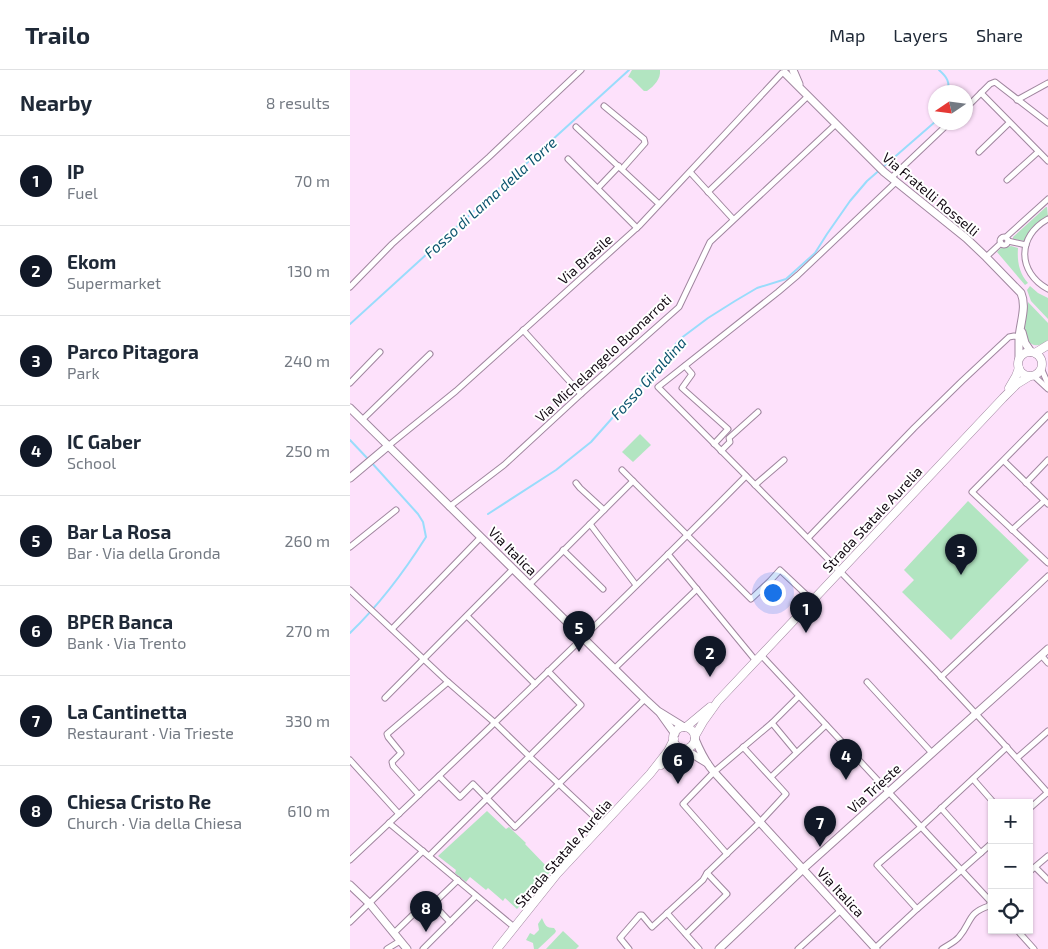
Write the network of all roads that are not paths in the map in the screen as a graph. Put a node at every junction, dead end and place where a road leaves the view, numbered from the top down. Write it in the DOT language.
graph roads {
  1 [pos="581,70"];
  2 [pos="786,71"];
  3 [pos="1048,83"];
  4 [pos="806,93"];
  5 [pos="981,93"];
  6 [pos="1018,100"];
  7 [pos="973,101"];
  8 [pos="604,106"];
  9 [pos="1010,123"];
  10 [pos="1048,123"];
  11 [pos="836,124"];
  12 [pos="576,127"];
  13 [pos="942,130"];
  14 [pos="979,152"];
  15 [pos="1038,152"];
  16 [pos="568,159"];
  17 [pos="1048,162"];
  18 [pos="621,168"];
  19 [pos="690,172"];
  20 [pos="893,180"];
  21 [pos="1007,180"];
  22 [pos="598,188"];
  23 [pos="708,192"];
  24 [pos="1048,199"];
  25 [pos="659,204"];
  26 [pos="733,219"];
  27 [pos="1048,219"];
  28 [pos="637,228"];
  29 [pos="1007,239"];
  30 [pos="1026,245"];
  31 [pos="986,257"];
  32 [pos="350,287"];
  33 [pos="1048,289"];
  34 [pos="1021,324"];
  35 [pos="522,330"];
  36 [pos="1019,337"];
  37 [pos="1048,345"];
  38 [pos="380,352"];
  39 [pos="1033,352"];
  40 [pos="430,354"];
  41 [pos="1048,355"];
  42 [pos="1019,358"];
  43 [pos="685,366"];
  44 [pos="1041,367"];
  45 [pos="1018,368"];
  46 [pos="1032,375"];
  47 [pos="350,383"];
  48 [pos="1048,384"];
  49 [pos="1048,389"];
  50 [pos="580,394"];
  51 [pos="1002,398"];
  52 [pos="350,408"];
  53 [pos="758,412"];
  54 [pos="1048,415"];
  55 [pos="362,420"];
  56 [pos="714,444"];
  57 [pos="388,446"];
  58 [pos="721,450"];
  59 [pos="784,460"];
  60 [pos="1004,460"];
  61 [pos="1048,460"];
  62 [pos="622,470"];
  63 [pos="746,476"];
  64 [pos="350,478"];
  65 [pos="633,481"];
  66 [pos="576,483"];
  67 [pos="1026,483"];
  68 [pos="755,485"];
  69 [pos="1046,502"];
  70 [pos="449,507"];
  71 [pos="396,510"];
  72 [pos="604,510"];
  73 [pos="590,524"];
  74 [pos="1012,530"];
  75 [pos="688,535"];
  76 [pos="481,537"];
  77 [pos="808,538"];
  78 [pos="350,547"];
  79 [pos="563,550"];
  80 [pos="668,554"];
  81 [pos="1048,563"];
  82 [pos="513,569"];
  83 [pos="840,571"];
  84 [pos="1048,576"];
  85 [pos="529,585"];
  86 [pos="636,586"];
  87 [pos="603,589"];
  88 [pos="697,589"];
  89 [pos="350,590"];
  90 [pos="813,601"];
  91 [pos="467,616"];
  92 [pos="392,629"];
  93 [pos="583,639"];
  94 [pos="1048,648"];
  95 [pos="1041,655"];
  96 [pos="424,658"];
  97 [pos="758,658"];
  98 [pos="1048,663"];
  99 [pos="614,669"];
  100 [pos="548,671"];
  101 [pos="941,677"];
  102 [pos="448,682"];
  103 [pos="868,682"];
  104 [pos="535,684"];
  105 [pos="799,696"];
  106 [pos="384,698"];
  107 [pos="645,700"];
  108 [pos="718,702"];
  109 [pos="658,711"];
  110 [pos="974,714"];
  111 [pos="495,723"];
  112 [pos="772,723"];
  113 [pos="827,725"];
  114 [pos="685,727"];
  115 [pos="1048,731"];
  116 [pos="674,736"];
  117 [pos="695,738"];
  118 [pos="743,747"];
  119 [pos="1007,748"];
  120 [pos="684,749"];
  121 [pos="796,752"];
  122 [pos="932,753"];
  123 [pos="529,756"];
  124 [pos="1017,758"];
  125 [pos="350,760"];
  126 [pos="707,764"];
  127 [pos="714,772"];
  128 [pos="650,774"];
  129 [pos="439,776"];
  130 [pos="771,777"];
  131 [pos="973,779"];
  132 [pos="559,784"];
  133 [pos="888,792"];
  134 [pos="1048,793"];
  135 [pos="419,796"];
  136 [pos="487,798"];
  137 [pos="990,799"];
  138 [pos="1033,806"];
  139 [pos="942,808"];
  140 [pos="399,814"];
  141 [pos="760,822"];
  142 [pos="389,823"];
  143 [pos="603,825"];
  144 [pos="921,826"];
  145 [pos="991,844"];
  146 [pos="423,851"];
  147 [pos="981,853"];
  148 [pos="727,854"];
  149 [pos="429,856"];
  150 [pos="1048,856"];
  151 [pos="350,860"];
  152 [pos="1036,868"];
  153 [pos="803,869"];
  154 [pos="961,870"];
  155 [pos="1033,870"];
  156 [pos="707,873"];
  157 [pos="458,880"];
  158 [pos="1048,880"];
  159 [pos="350,885"];
  160 [pos="544,892"];
  161 [pos="476,896"];
  162 [pos="988,898"];
  163 [pos="370,904"];
  164 [pos="432,904"];
  165 [pos="988,906"];
  166 [pos="917,909"];
  167 [pos="841,910"];
  168 [pos="667,913"];
  169 [pos="350,922"];
  170 [pos="450,922"];
  171 [pos="514,927"];
  172 [pos="394,933"];
  173 [pos="686,934"];
  174 [pos="1021,934"];
  175 [pos="400,941"];
  176 [pos="387,949"];
  177 [pos="407,949"];
  178 [pos="423,949"];
  179 [pos="497,949"];
  180 [pos="503,949"];
  181 [pos="628,949"];
  182 [pos="699,949"];
  183 [pos="719,949"];
  184 [pos="798,949"];
  185 [pos="875,949"];
  186 [pos="942,949"];
  187 [pos="1034,949"];
  1 -- 32 [label="street"];
  2 -- 4 [label="street, Via Fratelli Rosselli"];
  2 -- 19 [label="street, Via Brasile"];
  3 -- 6 [label="street"];
  4 -- 11 [label="street, Via Fratelli Rosselli"];
  4 -- 23 [label="street"];
  5 -- 6 [label="street"];
  5 -- 7 [label="street"];
  5 -- 9 [label="street"];
  6 -- 10 [label="street"];
  8 -- 18 [label="street"];
  9 -- 14 [label="street"];
  9 -- 15 [label="street"];
  11 -- 20 [label="street, Via Fratelli Rosselli"];
  11 -- 26 [label="street, Via Michelangelo Buonarroti"];
  12 -- 18 [label="street"];
  13 -- 20 [label="street"];
  15 -- 17 [label="street"];
  15 -- 21 [label="street"];
  16 -- 22 [label="street"];
  18 -- 22 [label="street"];
  18 -- 25 [label="street"];
  19 -- 23 [label="street"];
  19 -- 25 [label="street, Via Brasile"];
  20 -- 31 [label="street, Via Fratelli Rosselli"];
  20 -- 43 [label="street"];
  22 -- 28 [label="street"];
  23 -- 26 [label="street"];
  24 -- 29 [label="street"];
  25 -- 28 [label="street, Via Brasile"];
  26 -- 50 [label="street, Via Michelangelo Buonarroti"];
  27 -- 30 [label="street"];
  28 -- 35 [label="street, Via Brasile"];
  29 -- 30 [label="street"];
  29 -- 31 [label="street"];
  30 -- 33 [label="street"];
  31 -- 34 [label="street, Via Fratelli Rosselli"];
  34 -- 36 [label="street, Via Fratelli Rosselli"];
  34 -- 39 [label="street, Via Fratelli Rosselli"];
  35 -- 50 [label="street"];
  35 -- 57 [label="street, Via Brasile"];
  36 -- 42 [label="street, Via Fratelli Rosselli"];
  36 -- 77 [label="street"];
  37 -- 39 [label="main road"];
  38 -- 47 [label="street"];
  39 -- 42 [label="main road"];
  39 -- 44 [label="main road"];
  40 -- 55 [label="street"];
  41 -- 44 [label="main road"];
  42 -- 45 [label="main road"];
  43 -- 56 [label="street"];
  43 -- 56 [label="street"];
  44 -- 46 [label="main road"];
  44 -- 48 [label="street"];
  45 -- 46 [label="main road"];
  45 -- 51 [label="main road, Strada Statale Aurelia"];
  46 -- 49 [label="street"];
  46 -- 51 [label="main road, Strada Statale Aurelia"];
  50 -- 70 [label="street, Via Michelangelo Buonarroti"];
  51 -- 83 [label="main road, Strada Statale Aurelia"];
  52 -- 55 [label="street, Via Italica"];
  53 -- 58 [label="street"];
  54 -- 60 [label="street"];
  55 -- 57 [label="street, Via Italica"];
  56 -- 58 [label="street"];
  57 -- 64 [label="street"];
  57 -- 70 [label="street, Via Italica"];
  58 -- 63 [label="street"];
  59 -- 68 [label="street"];
  60 -- 67 [label="street"];
  60 -- 74 [label="street"];
  61 -- 67 [label="street"];
  62 -- 65 [label="street"];
  63 -- 68 [label="street"];
  63 -- 75 [label="street"];
  65 -- 72 [label="street"];
  65 -- 75 [label="street"];
  66 -- 72 [label="street"];
  67 -- 69 [label="street"];
  68 -- 77 [label="street"];
  69 -- 74 [label="street"];
  70 -- 76 [label="street, Via Italica"];
  71 -- 78 [label="street"];
  72 -- 73 [label="street"];
  73 -- 79 [label="street"];
  73 -- 86 [label="street"];
  74 -- 81 [label="street"];
  75 -- 80 [label="street"];
  75 -- 90 [label="street"];
  76 -- 82 [label="street, Via Italica"];
  76 -- 92 [label="street"];
  77 -- 83 [label="street"];
  79 -- 85 [label="street"];
  79 -- 87 [label="street"];
  80 -- 86 [label="street"];
  80 -- 88 [label="street"];
  82 -- 85 [label="street, Via Italica"];
  82 -- 91 [label="street"];
  83 -- 90 [label="main road, Strada Statale Aurelia"];
  83 -- 101 [label="street"];
  84 -- 101 [label="street"];
  85 -- 93 [label="street, Via Italica"];
  86 -- 93 [label="street"];
  88 -- 97 [label="street"];
  88 -- 99 [label="street"];
  89 -- 92 [label="street"];
  90 -- 97 [label="main road, Strada Statale Aurelia"];
  91 -- 96 [label="street"];
  91 -- 104 [label="street"];
  92 -- 96 [label="street"];
  93 -- 99 [label="street, Via Italica"];
  93 -- 100 [label="street"];
  94 -- 95 [label="street, Via Trieste"];
  95 -- 98 [label="street"];
  95 -- 110 [label="street, Via Trieste"];
  96 -- 102 [label="street"];
  96 -- 106 [label="street"];
  97 -- 105 [label="street"];
  97 -- 108 [label="main road, Strada Statale Aurelia"];
  99 -- 107 [label="street, Via Italica"];
  100 -- 104 [label="street"];
  100 -- 123 [label="street"];
  101 -- 110 [label="street"];
  102 -- 111 [label="street"];
  102 -- 135 [label="street"];
  103 -- 122 [label="street"];
  104 -- 111 [label="street"];
  105 -- 112 [label="street"];
  105 -- 113 [label="street"];
  107 -- 109 [label="street, Via Italica"];
  107 -- 132 [label="street"];
  108 -- 114 [label="main road, Strada Statale Aurelia"];
  108 -- 117 [label="main road, Strada Statale Aurelia"];
  109 -- 114 [label="street, Via Italica"];
  109 -- 116 [label="street, Via Italica"];
  110 -- 119 [label="street"];
  110 -- 122 [label="street, Via Trieste"];
  111 -- 123 [label="street"];
  111 -- 129 [label="street"];
  112 -- 118 [label="street"];
  112 -- 121 [label="street"];
  113 -- 121 [label="street"];
  113 -- 133 [label="street"];
  114 -- 116 [label="main road"];
  114 -- 117 [label="main road"];
  115 -- 124 [label="street"];
  116 -- 120 [label="main road"];
  116 -- 128 [label="main road, Strada Statale Aurelia"];
  117 -- 120 [label="main road"];
  117 -- 126 [label="street, Via Italica"];
  118 -- 127 [label="street"];
  118 -- 130 [label="street"];
  119 -- 124 [label="street"];
  119 -- 131 [label="street"];
  120 -- 126 [label="street, Via Italica"];
  120 -- 128 [label="main road, Strada Statale Aurelia"];
  121 -- 130 [label="street"];
  122 -- 133 [label="street, Via Trieste"];
  123 -- 132 [label="street"];
  123 -- 136 [label="street"];
  124 -- 134 [label="street"];
  125 -- 140 [label="street"];
  126 -- 127 [label="street, Via Italica"];
  127 -- 141 [label="street, Via Italica"];
  127 -- 148 [label="street"];
  128 -- 143 [label="main road, Strada Statale Aurelia"];
  129 -- 135 [label="street"];
  129 -- 136 [label="street"];
  130 -- 141 [label="street"];
  131 -- 137 [label="street"];
  131 -- 139 [label="street"];
  132 -- 136 [label="street"];
  132 -- 143 [label="street"];
  133 -- 144 [label="street"];
  133 -- 153 [label="street, Via Trieste"];
  134 -- 138 [label="street"];
  135 -- 140 [label="street"];
  136 -- 149 [label="street"];
  139 -- 144 [label="street"];
  139 -- 147 [label="street"];
  140 -- 142 [label="street"];
  141 -- 148 [label="street"];
  141 -- 153 [label="street, Via Italica"];
  142 -- 146 [label="street"];
  142 -- 151 [label="street"];
  143 -- 160 [label="main road, Strada Statale Aurelia"];
  144 -- 154 [label="street"];
  144 -- 166 [label="street"];
  145 -- 147 [label="street"];
  146 -- 149 [label="street"];
  146 -- 163 [label="street"];
  147 -- 154 [label="street"];
  148 -- 156 [label="street"];
  149 -- 157 [label="street"];
  150 -- 152 [label="street"];
  152 -- 155 [label="street"];
  152 -- 158 [label="street"];
  153 -- 167 [label="street, Via Italica"];
  153 -- 183 [label="street, Via Trieste"];
  154 -- 162 [label="street"];
  154 -- 166 [label="street"];
  156 -- 168 [label="street"];
  156 -- 173 [label="street"];
  157 -- 161 [label="street"];
  157 -- 164 [label="street"];
  159 -- 163 [label="street"];
  160 -- 171 [label="main road, Strada Statale Aurelia"];
  160 -- 180 [label="main road"];
  161 -- 170 [label="street"];
  161 -- 171 [label="street"];
  163 -- 169 [label="street"];
  163 -- 172 [label="street"];
  164 -- 170 [label="street"];
  164 -- 172 [label="street"];
  165 -- 186 [label="street"];
  166 -- 185 [label="street"];
  167 -- 184 [label="street"];
  167 -- 185 [label="street, Via Italica"];
  168 -- 173 [label="street"];
  168 -- 181 [label="street"];
  170 -- 178 [label="street"];
  171 -- 179 [label="main road, Strada Statale Aurelia"];
  172 -- 175 [label="street"];
  173 -- 182 [label="street"];
  174 -- 187 [label="street"];
  175 -- 176 [label="street"];
  175 -- 177 [label="street"];
}
